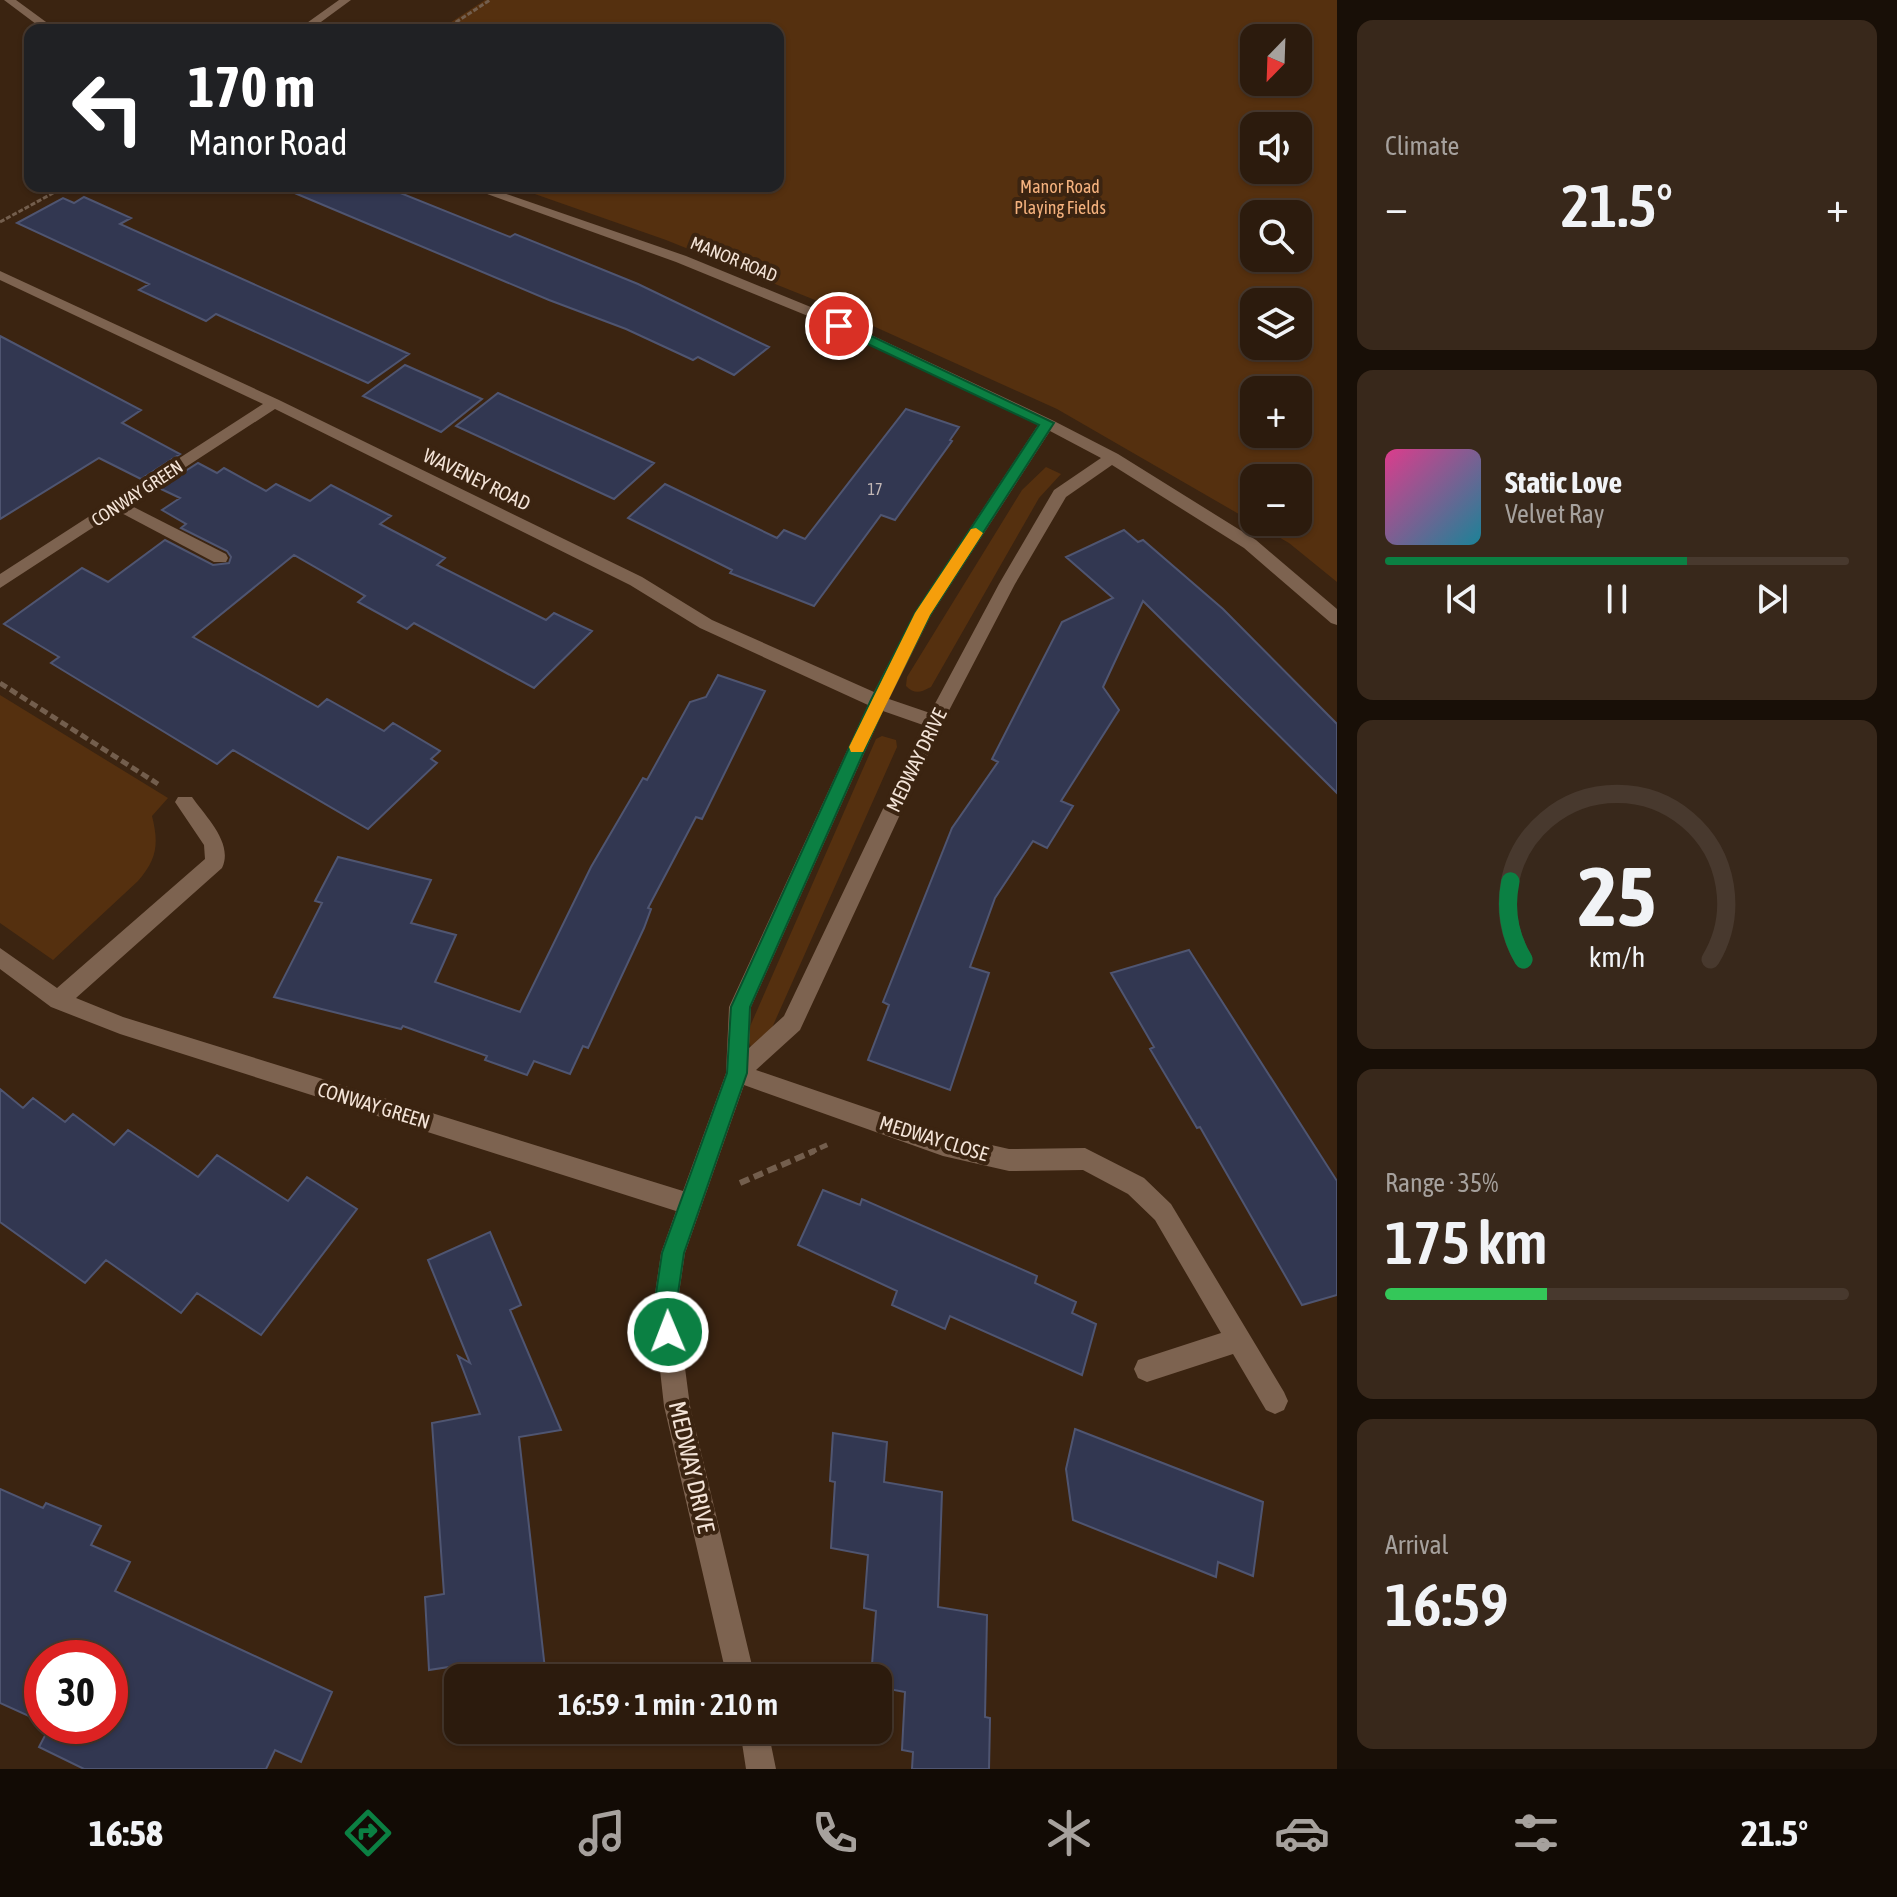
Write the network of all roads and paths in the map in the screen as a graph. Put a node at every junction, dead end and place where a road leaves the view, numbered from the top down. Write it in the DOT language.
graph roads {
  1 [pos="9,0"];
  2 [pos="346,0"];
  3 [pos="490,0"];
  4 [pos="43,24"];
  5 [pos="312,24"];
  6 [pos="453,24"];
  7 [pos="55,192"];
  8 [pos="488,192"];
  9 [pos="0,222"];
  10 [pos="0,275"];
  11 [pos="274,403"];
  12 [pos="1047,423"];
  13 [pos="1112,458"];
  14 [pos="118,504"];
  15 [pos="220,558"];
  16 [pos="0,582"];
  17 [pos="1337,619"];
  18 [pos="0,683"];
  19 [pos="878,702"];
  20 [pos="934,722"];
  21 [pos="185,802"];
  22 [pos="0,957"];
  23 [pos="58,1000"];
  24 [pos="737,1073"];
  25 [pos="880,1122"];
  26 [pos="691,1205"];
  27 [pos="1240,1340"];
  28 [pos="1147,1369"];
  29 [pos="1275,1401"];
  30 [pos="738,1664"];
  31 [pos="757,1744"];
  32 [pos="761,1769"];
  1 -- 4 [label="street"];
  2 -- 5 [label="street"];
  3 -- 6 [label="path"];
  7 -- 9 [label="path"];
  8 -- 12 [label="street, MANOR ROAD"];
  10 -- 11 [label="street, WAVENEY ROAD"];
  11 -- 14 [label="street, CONWAY GREEN"];
  11 -- 19 [label="street, WAVENEY ROAD"];
  12 -- 13 [label="street, MANOR ROAD"];
  12 -- 19 [label="street, MEDWAY DRIVE"];
  13 -- 17 [label="street, MANOR ROAD"];
  13 -- 20 [label="street, MEDWAY DRIVE"];
  14 -- 15 [label="street"];
  14 -- 16 [label="street, CONWAY GREEN"];
  18 -- 21 [label="path"];
  19 -- 20 [label="street, WAVENEY ROAD"];
  19 -- 24 [label="street, MEDWAY DRIVE"];
  20 -- 24 [label="street, MEDWAY DRIVE"];
  21 -- 23 [label="street"];
  22 -- 23 [label="street, CONWAY GREEN"];
  23 -- 26 [label="street, CONWAY GREEN"];
  24 -- 25 [label="street, MEDWAY CLOSE"];
  24 -- 26 [label="street, MEDWAY DRIVE"];
  25 -- 26 [label="path"];
  25 -- 27 [label="street, MEDWAY CLOSE"];
  26 -- 30 [label="street, MEDWAY DRIVE"];
  27 -- 28 [label="street"];
  27 -- 29 [label="street, MEDWAY CLOSE"];
  31 -- 32 [label="street"];
}
